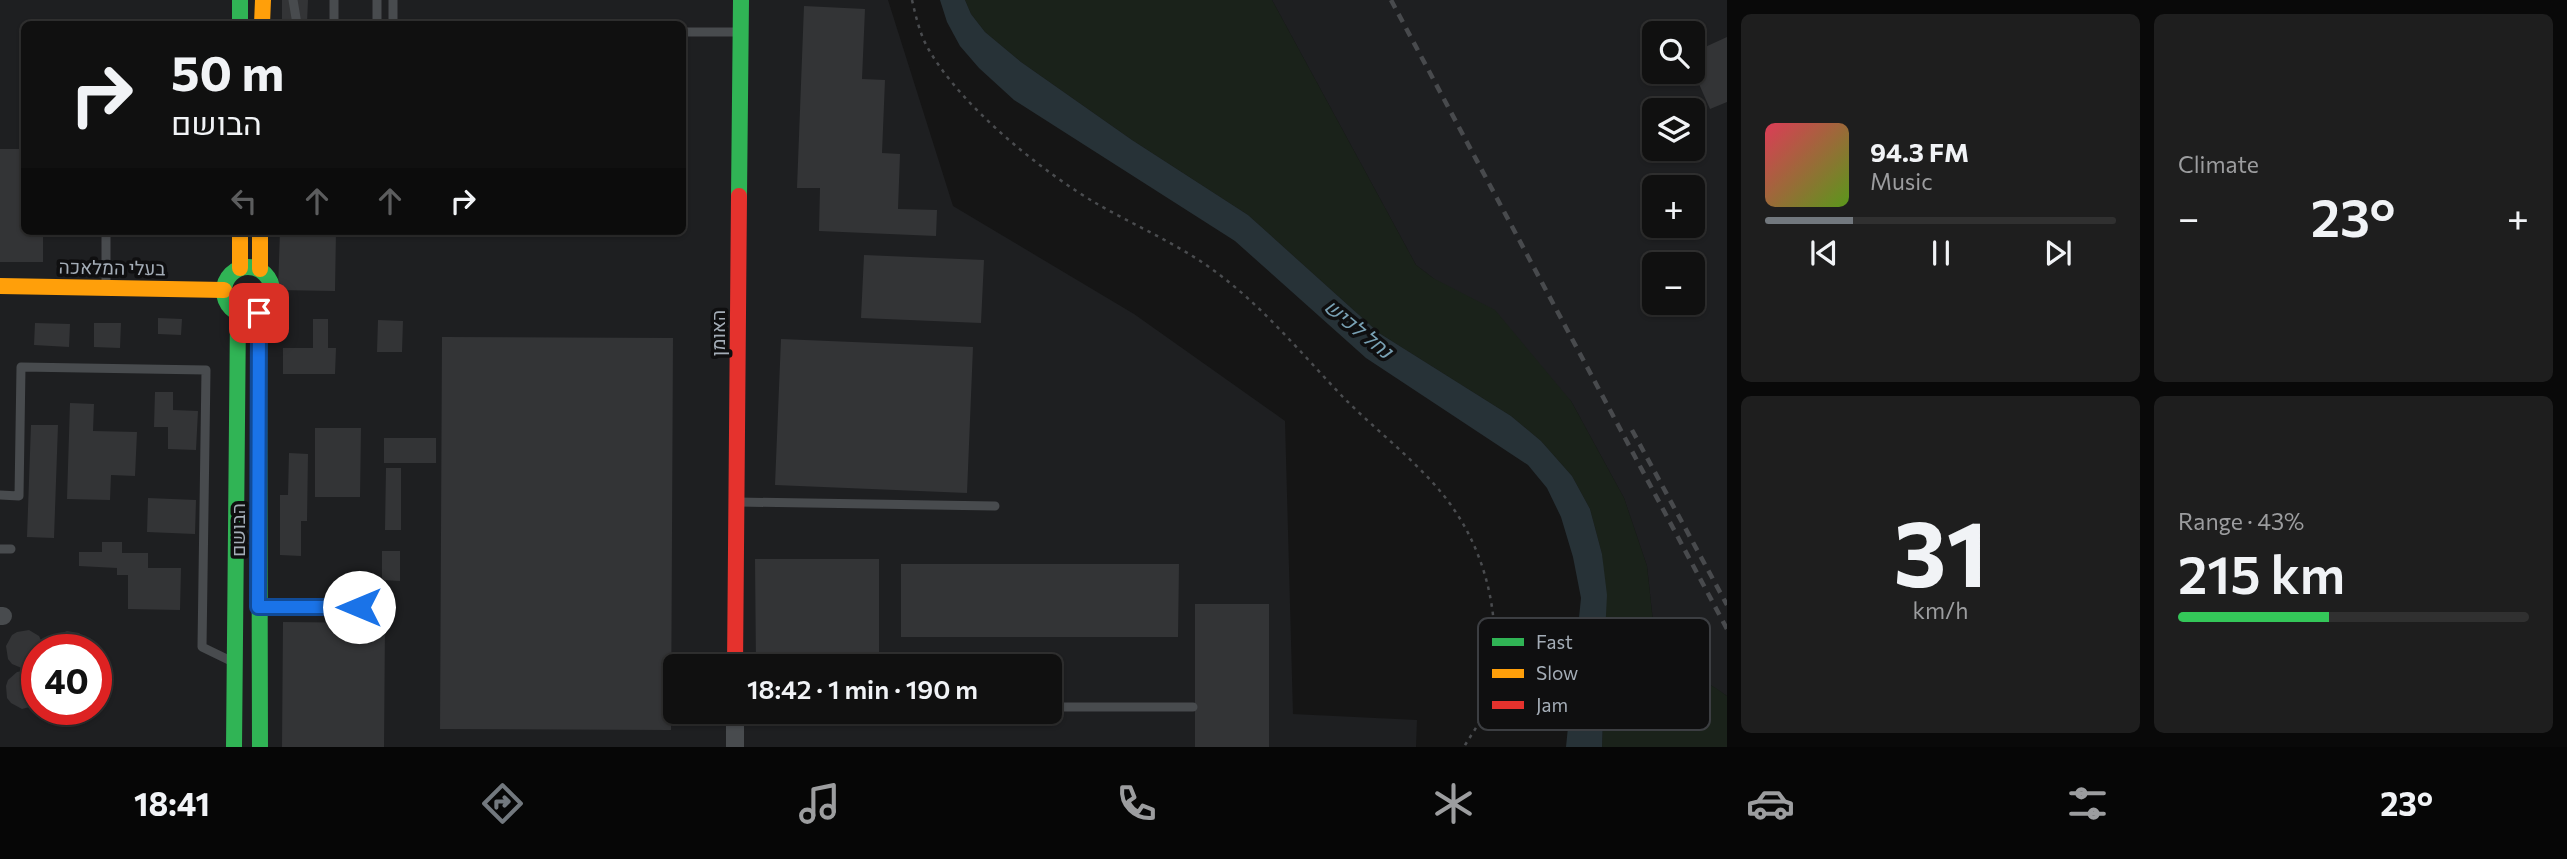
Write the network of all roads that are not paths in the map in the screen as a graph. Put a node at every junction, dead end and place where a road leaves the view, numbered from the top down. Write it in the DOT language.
graph roads {
  1 [pos="240,0"];
  2 [pos="262,0"];
  3 [pos="293,0"];
  4 [pos="334,0"];
  5 [pos="377,0"];
  6 [pos="393,0"];
  7 [pos="741,0"];
  8 [pos="240,21"];
  9 [pos="262,21"];
  10 [pos="296,21"];
  11 [pos="334,21"];
  12 [pos="377,21"];
  13 [pos="393,21"];
  14 [pos="686,32"];
  15 [pos="741,32"];
  16 [pos="106,235"];
  17 [pos="240,235"];
  18 [pos="260,235"];
  19 [pos="240,268"];
  20 [pos="260,269"];
  21 [pos="0,286"];
  22 [pos="106,288"];
  23 [pos="224,290"];
  24 [pos="238,313"];
  25 [pos="259,313"];
  26 [pos="0,495"];
  27 [pos="737,502"];
  28 [pos="995,506"];
  29 [pos="0,549"];
  30 [pos="11,549"];
  31 [pos="258,607"];
  32 [pos="384,607"];
  33 [pos="735,654"];
  34 [pos="235,663"];
  35 [pos="259,663"];
  36 [pos="1062,707"];
  37 [pos="1194,707"];
  38 [pos="735,724"];
  39 [pos="234,747"];
  40 [pos="260,747"];
  41 [pos="735,747"];
  1 -- 8 [label="street"];
  2 -- 9 [label="street"];
  3 -- 10 [label="lane"];
  4 -- 11 [label="lane"];
  5 -- 12 [label="lane"];
  6 -- 13 [label="lane"];
  7 -- 15 [label="street, האומן"];
  14 -- 15 [label="lane"];
  15 -- 27 [label="street, האומן"];
  16 -- 22 [label="lane"];
  17 -- 19 [label="street"];
  18 -- 20 [label="street"];
  19 -- 20 [label="street"];
  19 -- 23 [label="street"];
  20 -- 25 [label="street"];
  21 -- 22 [label="street, בעלי המלאכה"];
  22 -- 23 [label="street, בעלי המלאכה"];
  23 -- 24 [label="street"];
  24 -- 25 [label="street"];
  24 -- 34 [label="street, הבושם"];
  25 -- 31 [label="street, הבושם"];
  26 -- 34 [label="lane"];
  27 -- 28 [label="lane"];
  27 -- 33 [label="street, האומן"];
  29 -- 30 [label="lane"];
  31 -- 32 [label="street"];
  31 -- 35 [label="street, הבושם"];
  34 -- 35 [label="lane"];
  34 -- 39 [label="street, הבושם"];
  35 -- 40 [label="street, הבושם"];
  36 -- 37 [label="lane"];
  38 -- 41 [label="street"];
}
